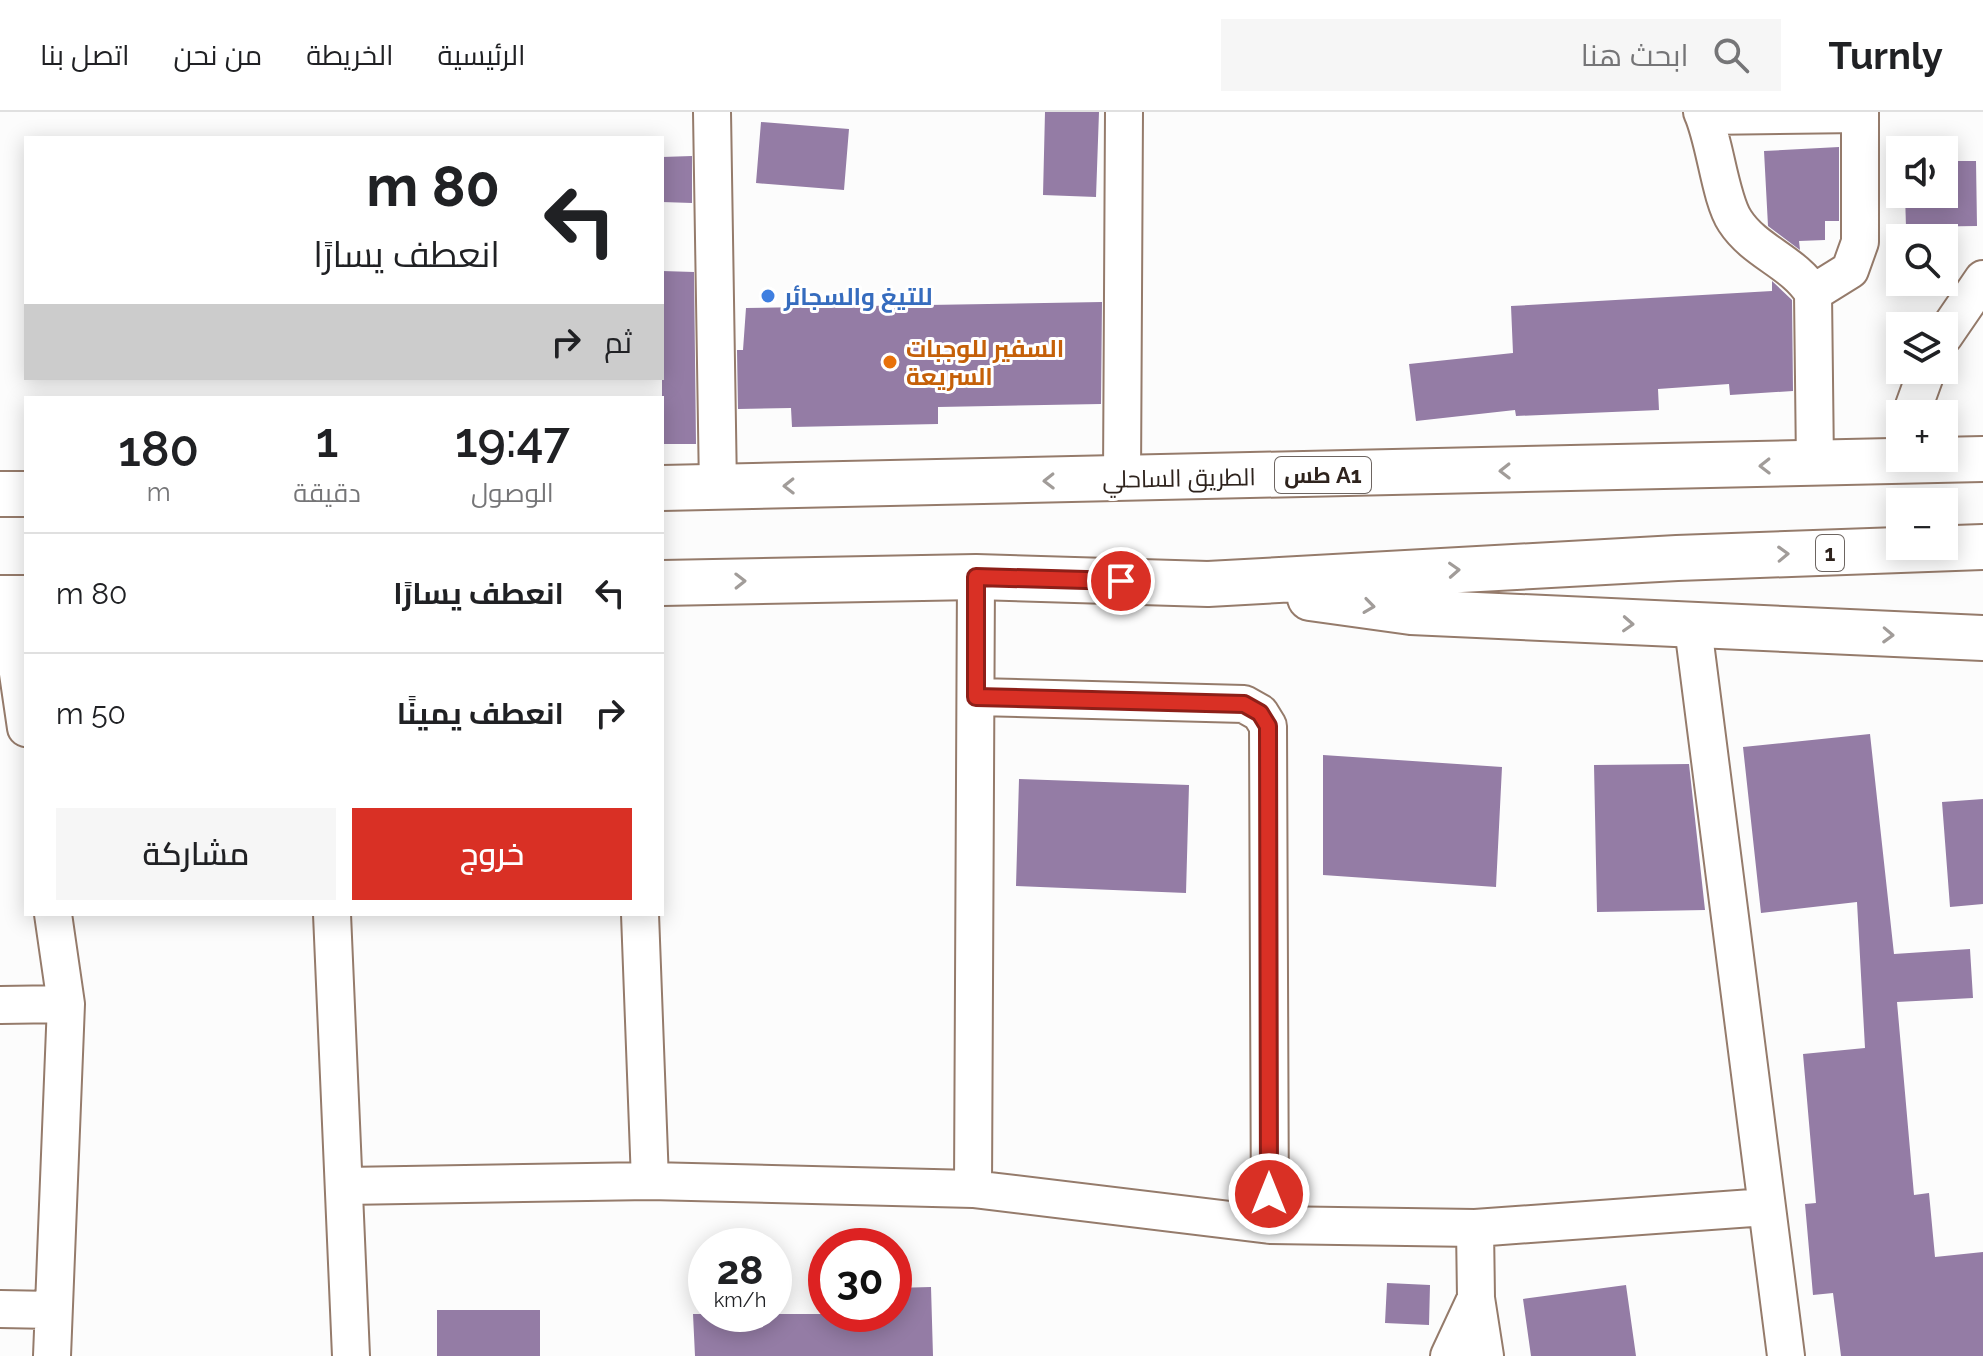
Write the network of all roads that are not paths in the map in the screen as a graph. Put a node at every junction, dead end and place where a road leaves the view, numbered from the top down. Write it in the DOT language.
graph roads {
  1 [pos="712,112"];
  2 [pos="1124,112"];
  3 [pos="1860,113"];
  4 [pos="1703,114"];
  5 [pos="1983,279"];
  6 [pos="1813,293"];
  7 [pos="1958,316"];
  8 [pos="1958,459"];
  9 [pos="1983,459"];
  10 [pos="1886,461"];
  11 [pos="1815,465"];
  12 [pos="1122,479"];
  13 [pos="664,488"];
  14 [pos="718,488"];
  15 [pos="0,494"];
  16 [pos="24,494"];
  17 [pos="1983,547"];
  18 [pos="976,577"];
  19 [pos="664,583"];
  20 [pos="1208,584"];
  21 [pos="11,598"];
  22 [pos="1693,627"];
  23 [pos="1983,638"];
  24 [pos="976,697"];
  25 [pos="24,711"];
  26 [pos="53,916"];
  27 [pos="332,916"];
  28 [pos="640,916"];
  29 [pos="66,1004"];
  30 [pos="0,1005"];
  31 [pos="650,1181"];
  32 [pos="345,1186"];
  33 [pos="973,1189"];
  34 [pos="1766,1207"];
  35 [pos="1270,1225"];
  36 [pos="1475,1228"];
  37 [pos="1476,1298"];
  38 [pos="0,1309"];
  39 [pos="53,1310"];
  40 [pos="52,1356"];
  41 [pos="351,1356"];
  42 [pos="1449,1356"];
  43 [pos="1485,1356"];
  44 [pos="1786,1356"];
  1 -- 14 [label="street"];
  2 -- 12 [label="street"];
  3 -- 4 [label="street"];
  3 -- 6 [label="street"];
  4 -- 6 [label="street"];
  5 -- 7 [label="street"];
  6 -- 11 [label="street"];
  8 -- 9 [label="highway, الطريق الساحلي / طس A1"];
  10 -- 11 [label="highway, الطريق الساحلي / طس A1"];
  11 -- 12 [label="highway, الطريق الساحلي / طس A1, one-way"];
  12 -- 14 [label="highway, الطريق الساحلي / طس A1, one-way"];
  13 -- 14 [label="highway, الطريق الساحلي / طس A1"];
  15 -- 16 [label="highway"];
  20 -- 17 [label="highway, 1, one-way"];
  19 -- 18 [label="highway, one-way"];
  18 -- 20 [label="highway"];
  18 -- 24 [label="street"];
  20 -- 22 [label="highway, one-way"];
  21 -- 25 [label="street"];
  22 -- 23 [label="highway, one-way"];
  22 -- 34 [label="street"];
  24 -- 33 [label="street"];
  24 -- 35 [label="street"];
  26 -- 29 [label="street"];
  27 -- 32 [label="street"];
  28 -- 31 [label="street"];
  29 -- 30 [label="street"];
  29 -- 39 [label="street"];
  31 -- 32 [label="street"];
  31 -- 33 [label="street"];
  32 -- 41 [label="street"];
  33 -- 35 [label="street"];
  34 -- 36 [label="street"];
  34 -- 44 [label="street"];
  35 -- 36 [label="street"];
  36 -- 37 [label="street"];
  37 -- 42 [label="street"];
  37 -- 43 [label="street"];
  38 -- 39 [label="street"];
  39 -- 40 [label="street"];
}
